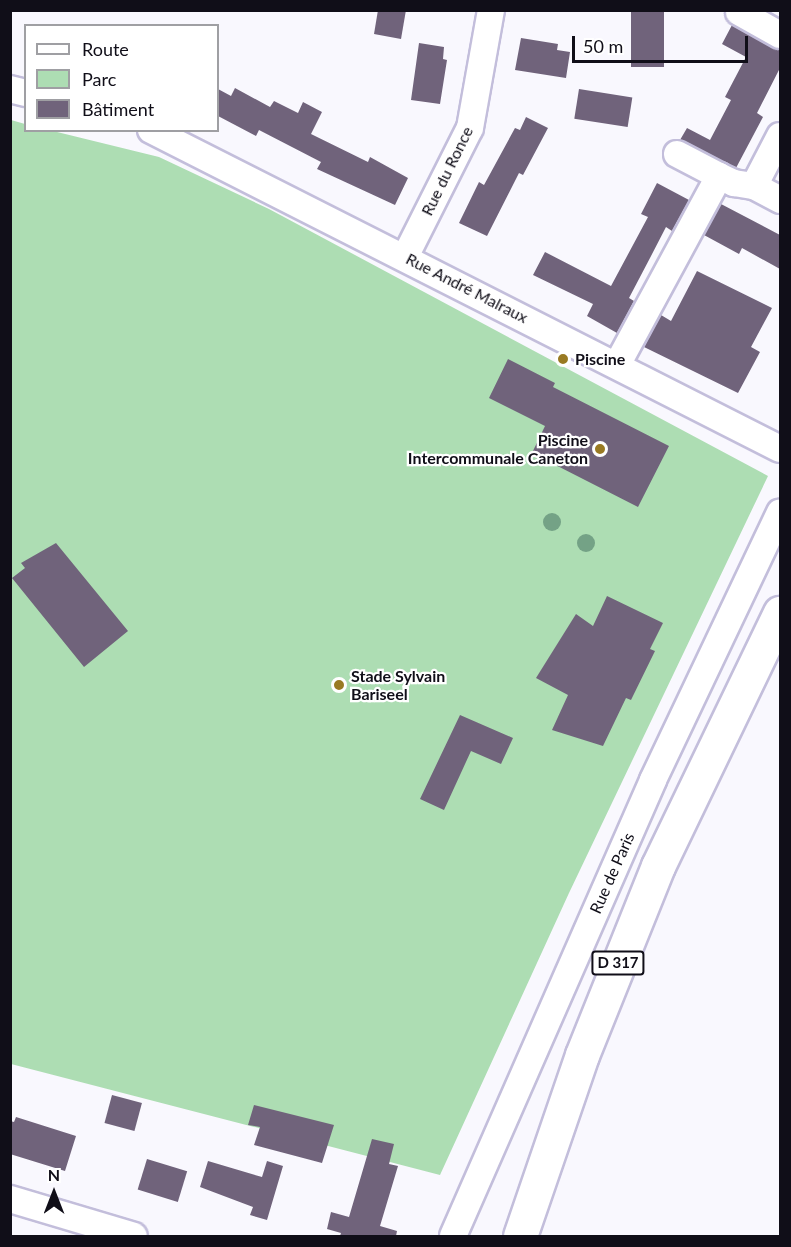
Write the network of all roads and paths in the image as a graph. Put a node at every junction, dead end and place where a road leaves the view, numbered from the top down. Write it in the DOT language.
graph roads {
  1 [pos="491,10"];
  2 [pos="739,12"];
  3 [pos="780,35"];
  4 [pos="156,132"];
  5 [pos="780,136"];
  6 [pos="677,154"];
  7 [pos="719,176"];
  8 [pos="754,186"];
  9 [pos="780,200"];
  10 [pos="405,257"];
  11 [pos="617,365"];
  12 [pos="780,449"];
  13 [pos="780,513"];
  14 [pos="780,614"];
  15 [pos="10,1200"];
  16 [pos="134,1236"];
  17 [pos="453,1236"];
  18 [pos="520,1236"];
  1 -- 10 [label="street, Rue du Ronce"];
  2 -- 3 [label="street"];
  4 -- 10 [label="street, Rue André Malraux"];
  5 -- 8 [label="street"];
  6 -- 7 [label="street"];
  7 -- 8 [label="street"];
  7 -- 11 [label="street"];
  8 -- 9 [label="street"];
  10 -- 11 [label="street, Rue André Malraux"];
  11 -- 12 [label="street, Rue André Malraux"];
  13 -- 17 [label="street, Rue de Paris"];
  14 -- 18 [label="main road, D 317"];
  15 -- 16 [label="street"];
}
